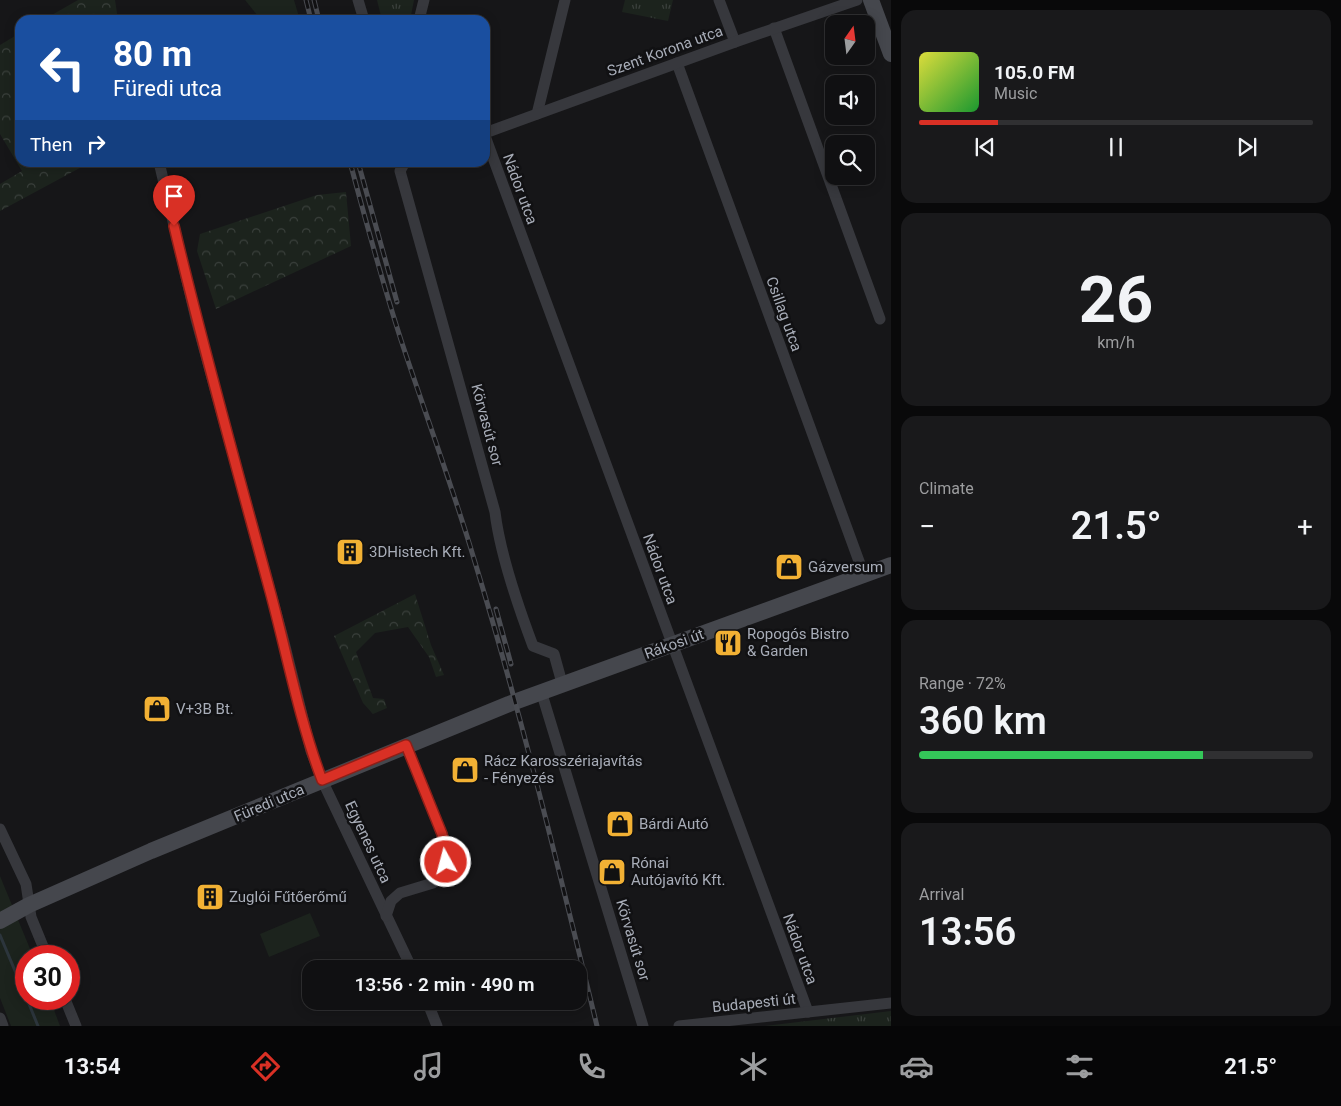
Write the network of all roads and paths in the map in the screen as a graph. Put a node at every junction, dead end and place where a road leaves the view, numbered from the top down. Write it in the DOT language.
graph roads {
  1 [pos="358,0"];
  2 [pos="424,0"];
  3 [pos="565,0"];
  4 [pos="719,0"];
  5 [pos="857,0"];
  6 [pos="871,0"];
  7 [pos="362,15"];
  8 [pos="421,15"];
  9 [pos="774,28"];
  10 [pos="735,42"];
  11 [pos="891,54"];
  12 [pos="676,63"];
  13 [pos="537,114"];
  14 [pos="490,132"];
  15 [pos="490,148"];
  16 [pos="160,167"];
  17 [pos="402,167"];
  18 [pos="880,319"];
  19 [pos="891,565"];
  20 [pos="864,575"];
  21 [pos="671,645"];
  22 [pos="562,683"];
  23 [pos="541,691"];
  24 [pos="406,745"];
  25 [pos="322,780"];
  26 [pos="0,829"];
  27 [pos="29,905"];
  28 [pos="386,916"];
  29 [pos="2,920"];
  30 [pos="42,945"];
  31 [pos="408,960"];
  32 [pos="891,1003"];
  33 [pos="69,1010"];
  34 [pos="431,1010"];
  35 [pos="808,1012"];
  36 [pos="0,1018"];
  37 [pos="3,1026"];
  38 [pos="76,1026"];
  39 [pos="438,1026"];
  40 [pos="643,1026"];
  41 [pos="679,1026"];
  1 -- 7 [label="street"];
  2 -- 8 [label="street"];
  3 -- 13 [label="street"];
  4 -- 10 [label="street"];
  5 -- 9 [label="street, Szent Korona utca"];
  6 -- 11 [label="main road"];
  9 -- 10 [label="street, Szent Korona utca"];
  9 -- 18 [label="street"];
  10 -- 12 [label="street, Szent Korona utca"];
  12 -- 13 [label="street, Szent Korona utca"];
  12 -- 20 [label="street, Csillag utca"];
  13 -- 14 [label="street, Szent Korona utca"];
  15 -- 21 [label="street, Nádor utca"];
  16 -- 25 [label="street, Egyenes utca"];
  17 -- 22 [label="street, Körvasút sor"];
  19 -- 20 [label="main road, Rákosi út"];
  20 -- 21 [label="main road, Rákosi út"];
  21 -- 22 [label="main road, Rákosi út"];
  21 -- 35 [label="street, Nádor utca"];
  22 -- 23 [label="main road, Rákosi út"];
  23 -- 24 [label="main road, Füredi utca"];
  23 -- 40 [label="street, Körvasút sor"];
  24 -- 25 [label="main road, Füredi utca"];
  24 -- 28 [label="street, Egyenes utca"];
  25 -- 27 [label="main road, Füredi utca"];
  25 -- 28 [label="street, Egyenes utca"];
  26 -- 27 [label="street"];
  27 -- 29 [label="main road, Füredi utca"];
  27 -- 30 [label="street"];
  28 -- 31 [label="street, Egyenes utca"];
  32 -- 35 [label="street, Budapesti út"];
  33 -- 38 [label="street"];
  34 -- 39 [label="street"];
  35 -- 41 [label="street, Budapesti út"];
  36 -- 37 [label="street"];
}
